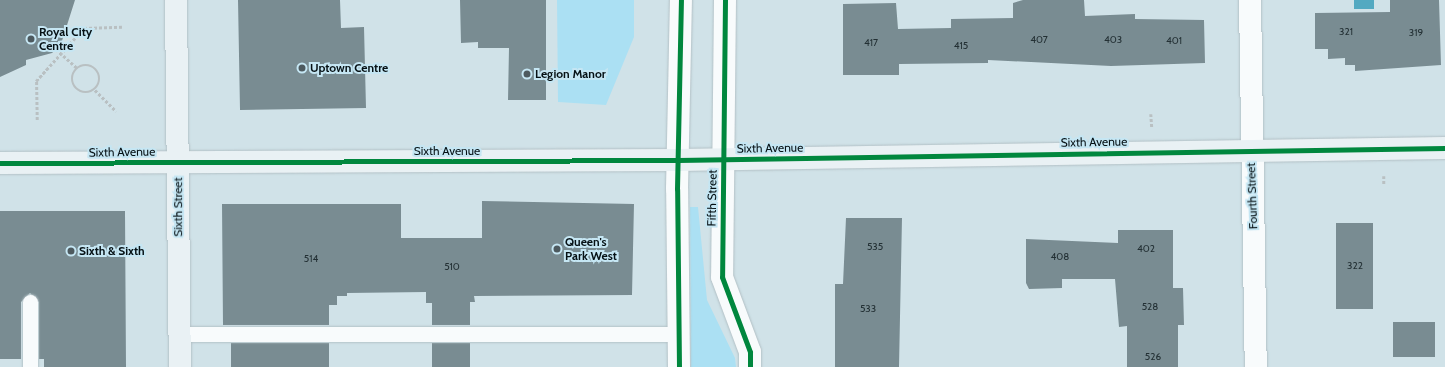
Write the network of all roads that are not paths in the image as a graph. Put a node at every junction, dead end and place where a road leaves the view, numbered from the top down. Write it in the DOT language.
graph roads {
  1 [pos="176,0"];
  2 [pos="681,0"];
  3 [pos="725,0"];
  4 [pos="1250,0"];
  5 [pos="1445,148"];
  6 [pos="1251,149"];
  7 [pos="723,159"];
  8 [pos="678,160"];
  9 [pos="178,162"];
  10 [pos="0,163"];
  11 [pos="30,302"];
  12 [pos="179,334"];
  13 [pos="679,334"];
  14 [pos="30,367"];
  15 [pos="180,367"];
  16 [pos="679,367"];
  17 [pos="750,367"];
  18 [pos="1256,367"];
  1 -- 9 [label="street, Sixth Street"];
  2 -- 8 [label="street"];
  3 -- 7 [label="street, Fifth Street"];
  4 -- 6 [label="street, Fourth Street"];
  5 -- 6 [label="street, Sixth Avenue"];
  6 -- 7 [label="street, Sixth Avenue"];
  6 -- 18 [label="street, Fourth Street"];
  7 -- 8 [label="street, Sixth Avenue"];
  7 -- 17 [label="street, Fifth Street"];
  8 -- 9 [label="street, Sixth Avenue"];
  8 -- 13 [label="street"];
  9 -- 10 [label="street, Sixth Avenue"];
  9 -- 12 [label="street, Sixth Street"];
  11 -- 14 [label="lane"];
  12 -- 13 [label="lane"];
  12 -- 15 [label="street, Sixth Street"];
  13 -- 16 [label="street"];
}
